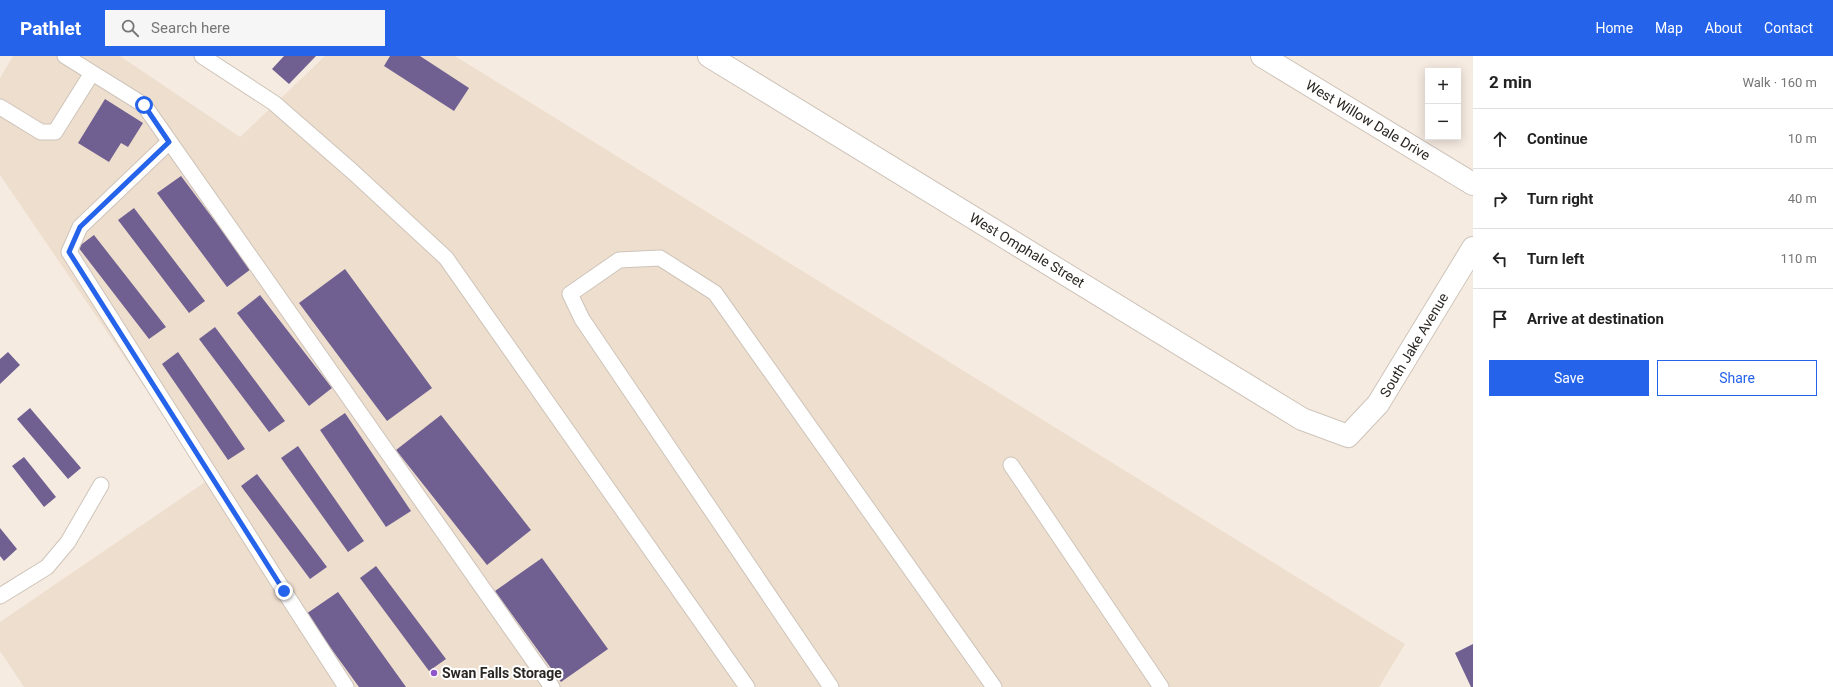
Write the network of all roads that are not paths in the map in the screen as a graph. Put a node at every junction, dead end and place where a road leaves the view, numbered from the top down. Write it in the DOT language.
graph roads {
  1 [pos="65,56"];
  2 [pos="202,56"];
  3 [pos="709,56"];
  4 [pos="1262,56"];
  5 [pos="92,73"];
  6 [pos="0,107"];
  7 [pos="169,142"];
  8 [pos="1473,184"];
  9 [pos="1473,248"];
  10 [pos="1348,436"];
  11 [pos="1011,465"];
  12 [pos="101,485"];
  13 [pos="0,596"];
  14 [pos="346,687"];
  15 [pos="552,687"];
  16 [pos="747,687"];
  17 [pos="831,687"];
  18 [pos="994,687"];
  19 [pos="1161,687"];
  1 -- 5 [label="lane"];
  2 -- 16 [label="lane"];
  3 -- 10 [label="street, West Omphale Street"];
  4 -- 8 [label="street, West Willow Dale Drive"];
  5 -- 6 [label="lane"];
  5 -- 7 [label="lane"];
  7 -- 14 [label="lane"];
  7 -- 15 [label="lane"];
  9 -- 10 [label="street, South Jake Avenue"];
  11 -- 19 [label="lane"];
  12 -- 13 [label="lane"];
  17 -- 18 [label="lane"];
}
